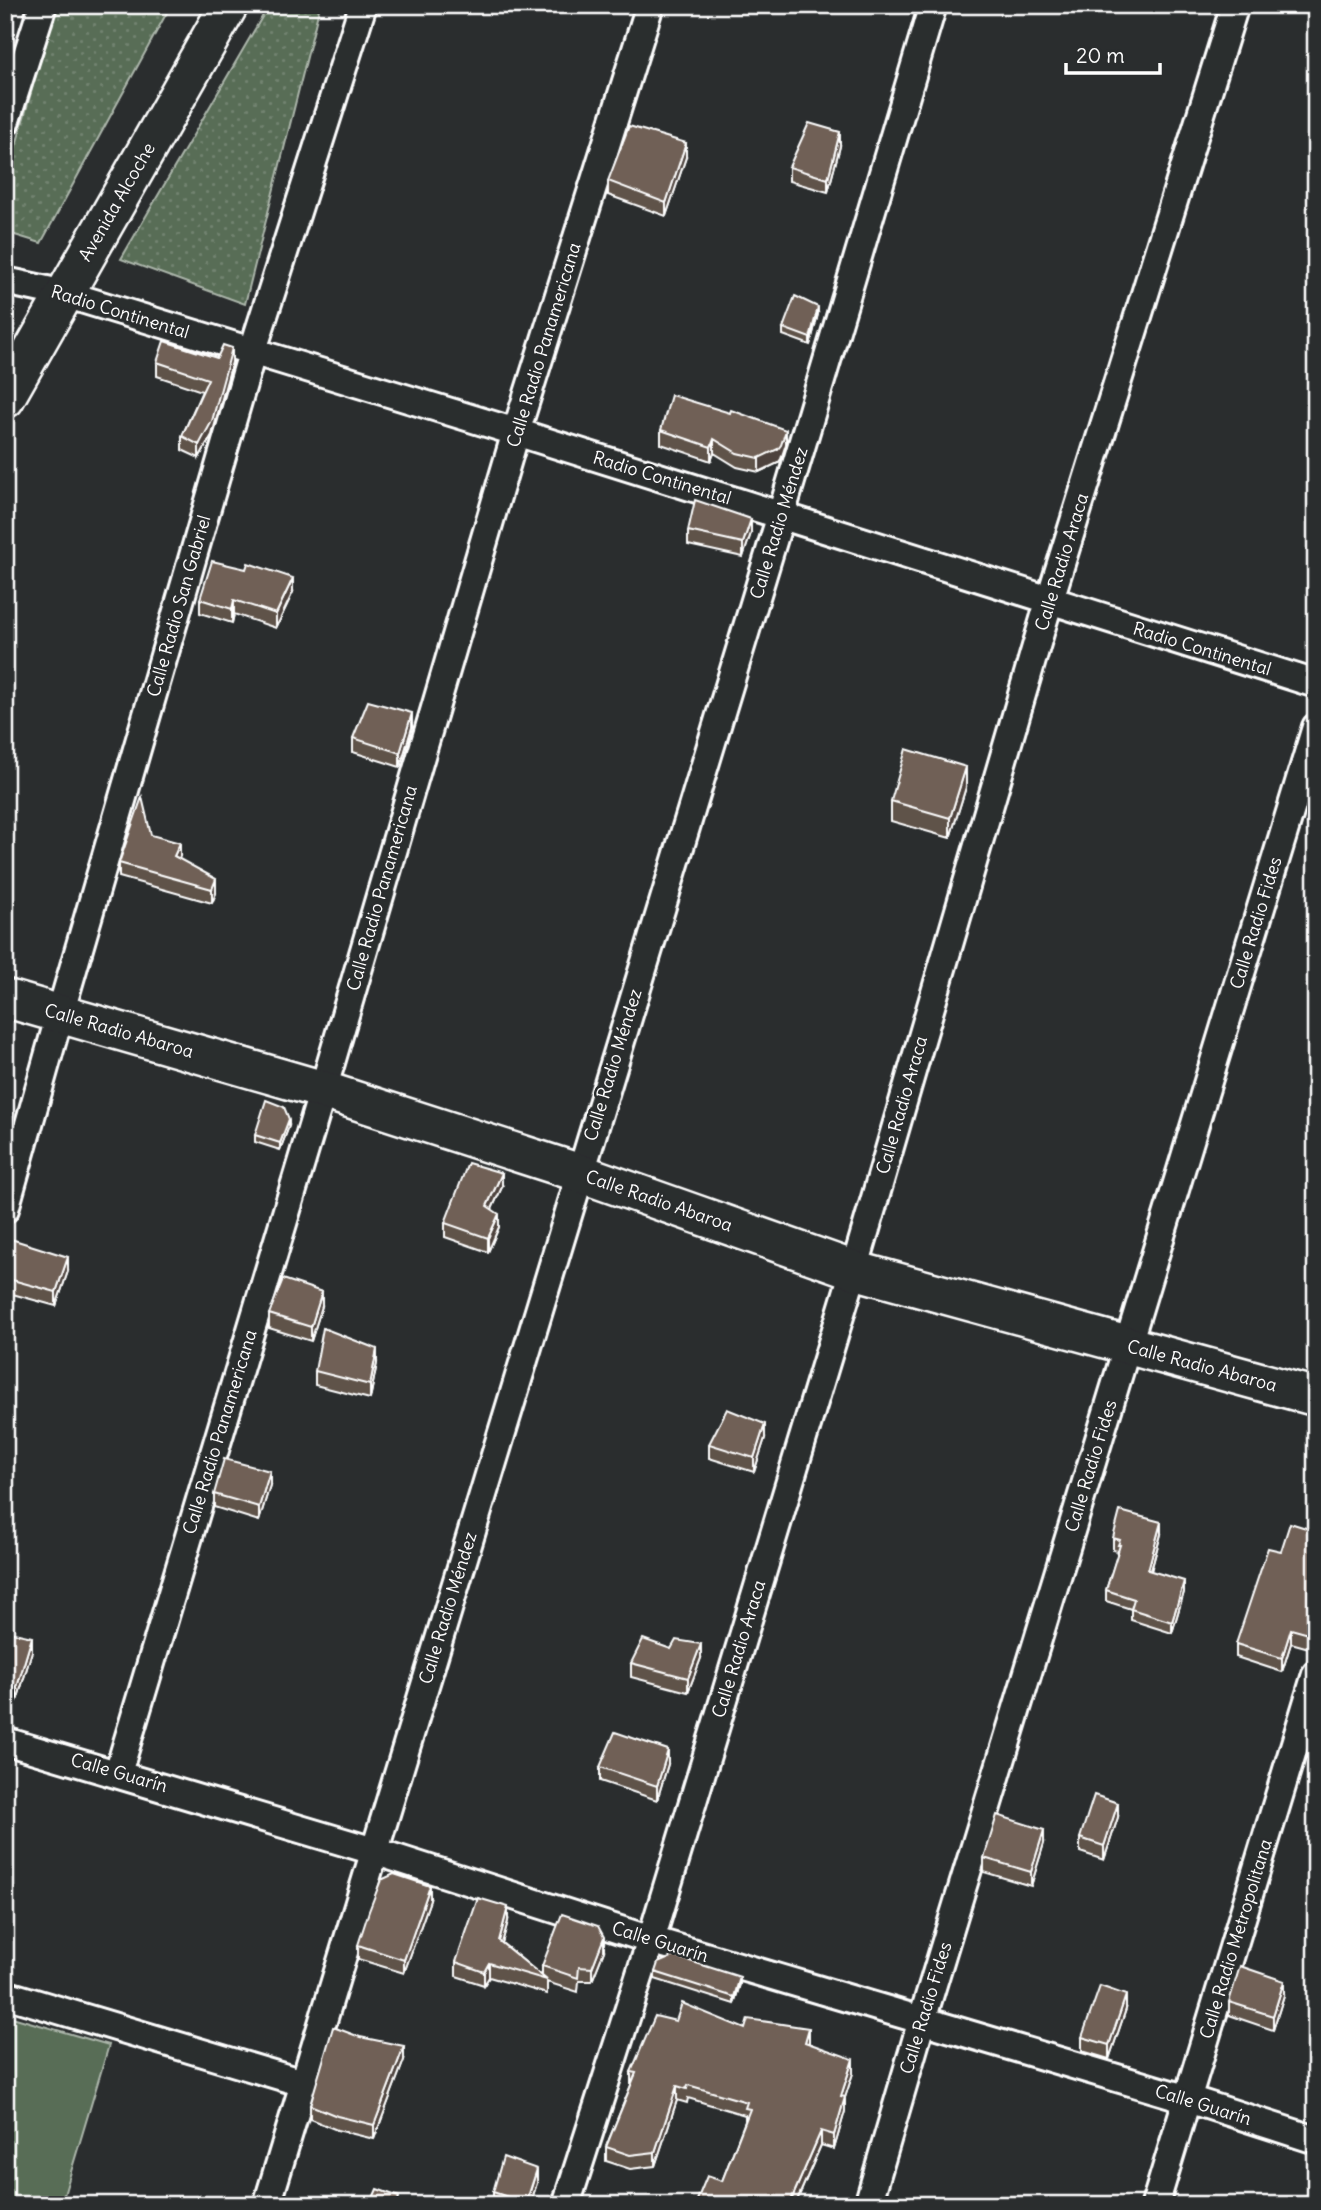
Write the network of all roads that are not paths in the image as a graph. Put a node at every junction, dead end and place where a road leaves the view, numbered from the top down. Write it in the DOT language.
graph roads {
  1 [pos="43,5"];
  2 [pos="229,5"];
  3 [pos="363,5"];
  4 [pos="650,5"];
  5 [pos="933,5"];
  6 [pos="1235,5"];
  7 [pos="5,123"];
  8 [pos="5,281"];
  9 [pos="65,294"];
  10 [pos="252,353"];
  11 [pos="5,399"];
  12 [pos="516,432"];
  13 [pos="781,515"];
  14 [pos="1049,602"];
  15 [pos="1316,684"];
  16 [pos="1316,727"];
  17 [pos="5,998"];
  18 [pos="60,1014"];
  19 [pos="323,1090"];
  20 [pos="580,1173"];
  21 [pos="5,1209"];
  22 [pos="854,1270"];
  23 [pos="1127,1346"];
  24 [pos="1316,1397"];
  25 [pos="1316,1674"];
  26 [pos="5,1741"];
  27 [pos="118,1773"];
  28 [pos="374,1851"];
  29 [pos="651,1940"];
  30 [pos="5,1994"];
  31 [pos="922,2020"];
  32 [pos="303,2083"];
  33 [pos="1188,2099"];
  34 [pos="1316,2140"];
  35 [pos="267,2205"];
  36 [pos="566,2205"];
  37 [pos="868,2205"];
  38 [pos="1155,2205"];
  1 -- 7 [label="street"];
  2 -- 9 [label="street, Avenida Alcoche"];
  3 -- 10 [label="street, Calle Radio San Gabriel"];
  4 -- 12 [label="street, Calle Radio Panamericana"];
  5 -- 13 [label="street, Calle Radio Méndez"];
  6 -- 14 [label="street, Calle Radio Araca"];
  8 -- 9 [label="street, Radio Continental"];
  9 -- 10 [label="street, Radio Continental"];
  9 -- 11 [label="street, Avenida Alcoche"];
  10 -- 12 [label="street, Radio Continental"];
  10 -- 18 [label="street, Calle Radio San Gabriel"];
  12 -- 13 [label="street, Radio Continental"];
  12 -- 19 [label="street, Calle Radio Panamericana"];
  13 -- 14 [label="street, Radio Continental"];
  13 -- 20 [label="street, Calle Radio Méndez"];
  14 -- 15 [label="street, Radio Continental"];
  14 -- 22 [label="street, Calle Radio Araca"];
  16 -- 23 [label="street, Calle Radio Fides"];
  17 -- 18 [label="street, Calle Radio Abaroa"];
  18 -- 19 [label="street, Calle Radio Abaroa"];
  18 -- 21 [label="street, Calle Radio San Gabriel"];
  19 -- 20 [label="street, Calle Radio Abaroa"];
  19 -- 27 [label="street, Calle Radio Panamericana"];
  20 -- 22 [label="street, Calle Radio Abaroa"];
  20 -- 28 [label="street, Calle Radio Méndez"];
  22 -- 23 [label="street, Calle Radio Abaroa"];
  22 -- 29 [label="street, Calle Radio Araca"];
  23 -- 24 [label="street, Calle Radio Abaroa"];
  23 -- 31 [label="street, Calle Radio Fides"];
  25 -- 33 [label="street, Calle Radio Metropolitana"];
  26 -- 27 [label="street, Calle Guarín"];
  27 -- 28 [label="street, Calle Guarín"];
  28 -- 29 [label="street, Calle Guarín"];
  28 -- 32 [label="street, Calle Radio Méndez"];
  29 -- 31 [label="street, Calle Guarín"];
  29 -- 36 [label="street, Calle Radio Araca"];
  30 -- 32 [label="street"];
  31 -- 33 [label="street, Calle Guarín"];
  31 -- 37 [label="street, Calle Radio Fides"];
  32 -- 35 [label="street, Calle Radio Méndez"];
  33 -- 34 [label="street, Calle Guarín"];
  33 -- 38 [label="street, Calle Radio Metropolitana"];
}
